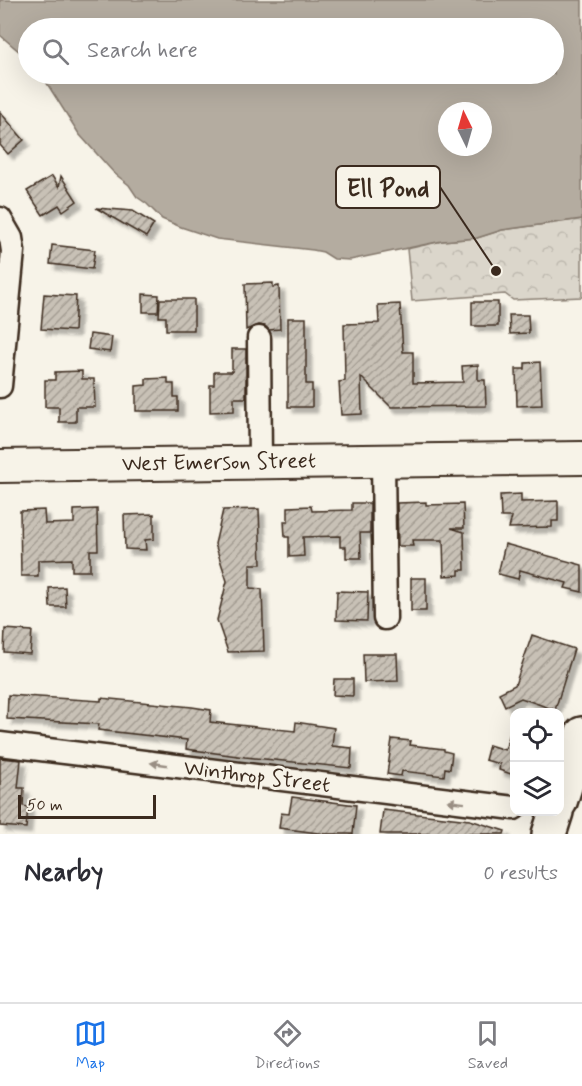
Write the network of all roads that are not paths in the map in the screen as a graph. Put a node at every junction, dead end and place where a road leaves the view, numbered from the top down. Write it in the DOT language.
graph roads {
  1 [pos="0,219"];
  2 [pos="259,338"];
  3 [pos="0,386"];
  4 [pos="582,458"];
  5 [pos="383,461"];
  6 [pos="260,463"];
  7 [pos="0,466"];
  8 [pos="385,618"];
  9 [pos="582,734"];
  10 [pos="0,744"];
  11 [pos="564,784"];
  12 [pos="510,808"];
  1 -- 3 [label="street"];
  2 -- 6 [label="street"];
  4 -- 5 [label="street, West Emerson Street"];
  5 -- 6 [label="street, West Emerson Street"];
  5 -- 8 [label="street"];
  6 -- 7 [label="street, West Emerson Street"];
  9 -- 11 [label="main road"];
  12 -- 10 [label="street, Winthrop Street, one-way"];
}
